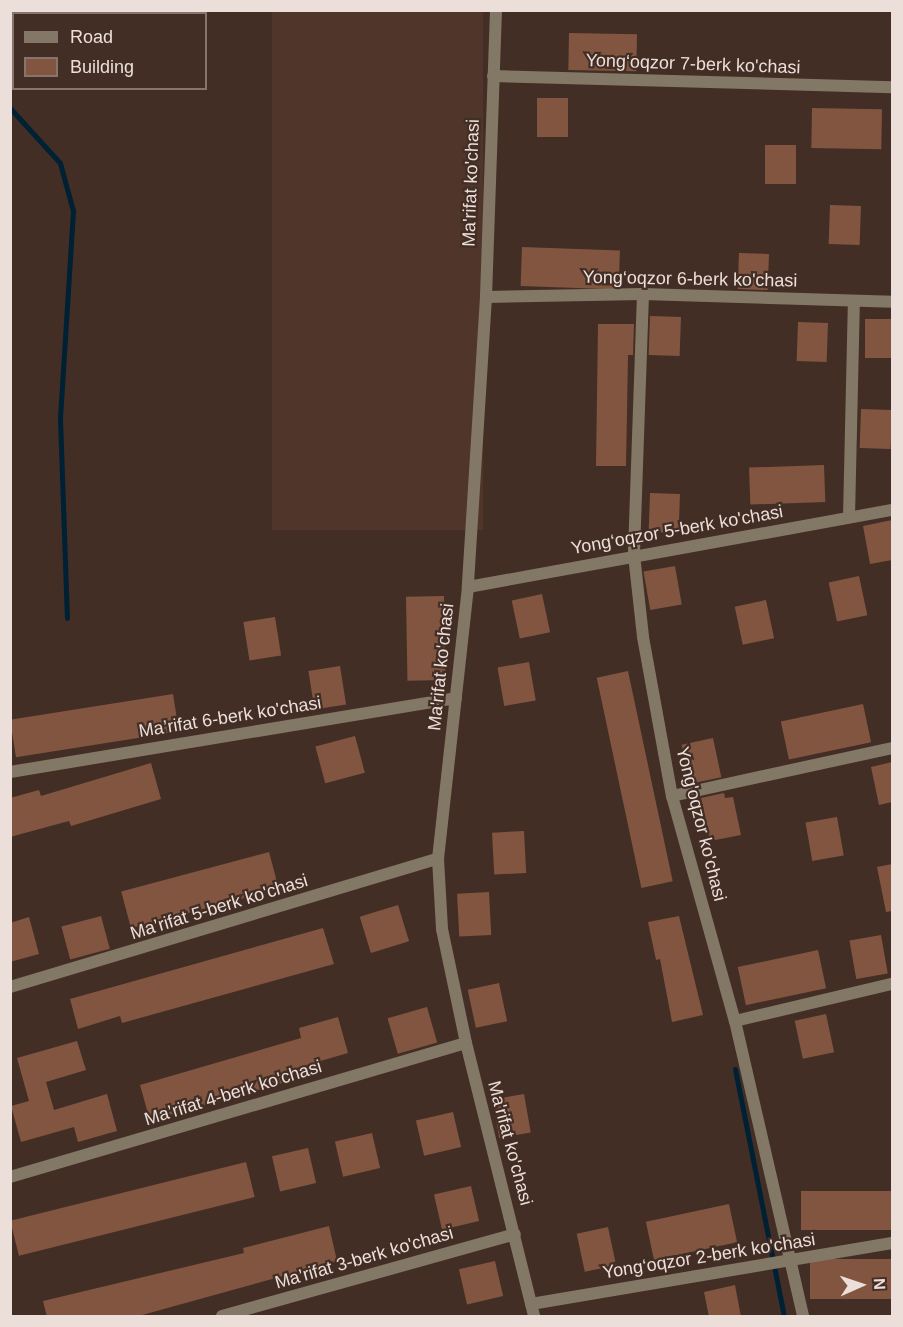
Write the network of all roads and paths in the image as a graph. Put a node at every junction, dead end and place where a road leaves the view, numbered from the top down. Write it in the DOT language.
graph roads {
  1 [pos="496,10"];
  2 [pos="492,76"];
  3 [pos="892,87"];
  4 [pos="643,294"];
  5 [pos="486,297"];
  6 [pos="854,301"];
  7 [pos="892,302"];
  8 [pos="892,510"];
  9 [pos="849,517"];
  10 [pos="634,555"];
  11 [pos="468,587"];
  12 [pos="456,698"];
  13 [pos="892,748"];
  14 [pos="10,772"];
  15 [pos="672,796"];
  16 [pos="438,859"];
  17 [pos="892,984"];
  18 [pos="10,987"];
  19 [pos="735,1021"];
  20 [pos="466,1043"];
  21 [pos="10,1177"];
  22 [pos="515,1234"];
  23 [pos="892,1243"];
  24 [pos="793,1262"];
  25 [pos="531,1304"];
  26 [pos="222,1317"];
  27 [pos="534,1317"];
  28 [pos="803,1317"];
  1 -- 2 [label="street, Ma'rifat ko'chasi"];
  2 -- 3 [label="street, Yong‘oqzor 7-berk ko'chasi"];
  2 -- 5 [label="street, Ma'rifat ko'chasi"];
  4 -- 5 [label="street, Yong‘oqzor 6-berk ko'chasi"];
  4 -- 6 [label="street, Yong‘oqzor 6-berk ko'chasi"];
  4 -- 10 [label="street, Yong'oqzor ko'chasi"];
  5 -- 11 [label="street, Ma'rifat ko'chasi"];
  6 -- 7 [label="street, Yong‘oqzor 6-berk ko'chasi"];
  6 -- 9 [label="street"];
  8 -- 9 [label="street, Yong‘oqzor 5-berk ko'chasi"];
  9 -- 10 [label="street, Yong‘oqzor 5-berk ko'chasi"];
  10 -- 11 [label="street, Yong‘oqzor 5-berk ko'chasi"];
  10 -- 15 [label="street, Yong'oqzor ko'chasi"];
  11 -- 12 [label="street, Ma'rifat ko'chasi"];
  12 -- 14 [label="street, Ma’rifat 6-berk ko'chasi"];
  12 -- 16 [label="street, Ma'rifat ko'chasi"];
  13 -- 15 [label="street"];
  15 -- 19 [label="street, Yong'oqzor ko'chasi"];
  16 -- 18 [label="street, Ma’rifat 5-berk ko'chasi"];
  16 -- 20 [label="street, Ma'rifat ko'chasi"];
  17 -- 19 [label="street"];
  19 -- 24 [label="street, Yong'oqzor ko'chasi"];
  20 -- 21 [label="street, Ma’rifat 4-berk ko'chasi"];
  20 -- 22 [label="street, Ma'rifat ko'chasi"];
  22 -- 25 [label="street, Ma'rifat ko'chasi"];
  22 -- 26 [label="street, Ma’rifat 3-berk ko'chasi"];
  23 -- 24 [label="street, Yong‘oqzor 2-berk ko'chasi"];
  24 -- 25 [label="street, Yong‘oqzor 2-berk ko'chasi"];
  24 -- 28 [label="street, Yong'oqzor ko'chasi"];
  25 -- 27 [label="street, Ma'rifat ko'chasi"];
}
